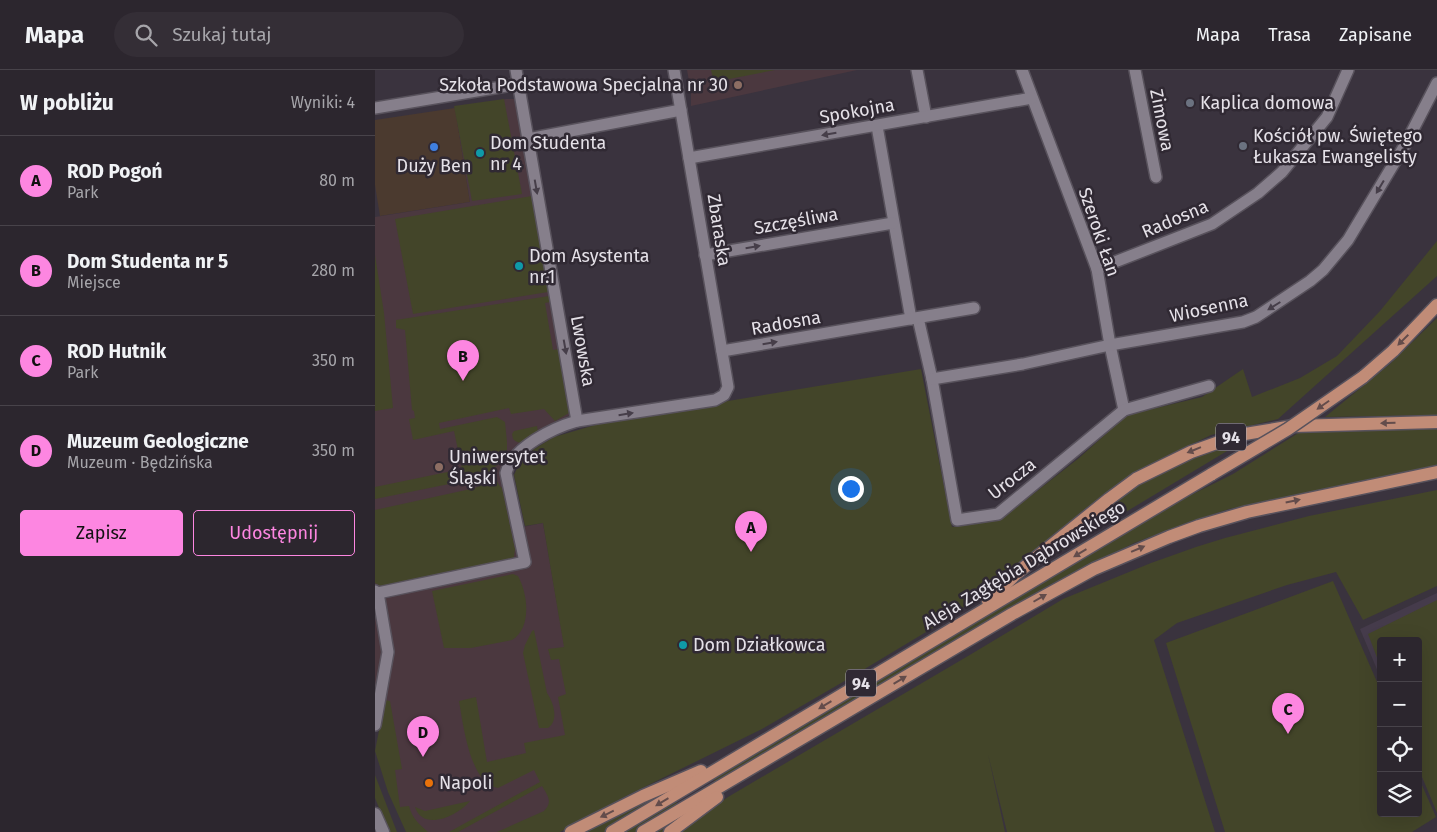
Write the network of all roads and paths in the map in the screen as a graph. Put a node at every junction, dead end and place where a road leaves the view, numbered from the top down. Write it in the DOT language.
graph roads {
  1 [pos="516,70"];
  2 [pos="674,70"];
  3 [pos="917,70"];
  4 [pos="1022,70"];
  5 [pos="1135,70"];
  6 [pos="1348,70"];
  7 [pos="1437,83"];
  8 [pos="519,84"];
  9 [pos="1031,98"];
  10 [pos="375,108"];
  11 [pos="681,110"];
  12 [pos="926,117"];
  13 [pos="877,126"];
  14 [pos="528,139"];
  15 [pos="689,158"];
  16 [pos="1156,177"];
  17 [pos="893,222"];
  18 [pos="705,255"];
  19 [pos="1097,269"];
  20 [pos="1437,305"];
  21 [pos="974,308"];
  22 [pos="915,319"];
  23 [pos="1110,345"];
  24 [pos="722,352"];
  25 [pos="932,379"];
  26 [pos="1209,386"];
  27 [pos="1124,410"];
  28 [pos="577,421"];
  29 [pos="1437,422"];
  30 [pos="1436,472"];
  31 [pos="377,592"];
  32 [pos="972,617"];
  33 [pos="375,725"];
  34 [pos="749,750"];
  35 [pos="756,766"];
  36 [pos="375,814"];
  37 [pos="383,832"];
  38 [pos="571,832"];
  39 [pos="612,832"];
  40 [pos="643,832"];
  41 [pos="670,832"];
  1 -- 8 [label="street, Lwowska"];
  2 -- 11 [label="street, Zbaraska"];
  3 -- 12 [label="street"];
  4 -- 9 [label="street, Szeroki Łan"];
  5 -- 16 [label="street, Zimowa"];
  6 -- 19 [label="street, Radosna"];
  7 -- 23 [label="street, Wiosenna, one-way"];
  8 -- 10 [label="street"];
  8 -- 14 [label="street, Lwowska"];
  9 -- 12 [label="street, Spokojna"];
  9 -- 19 [label="street, Szeroki Łan"];
  11 -- 14 [label="street"];
  11 -- 15 [label="street, Zbaraska"];
  12 -- 13 [label="street, Spokojna"];
  13 -- 15 [label="street, Spokojna, one-way"];
  13 -- 17 [label="street, Urocza"];
  14 -- 28 [label="street, Lwowska, one-way"];
  15 -- 18 [label="street, Zbaraska"];
  18 -- 17 [label="street, Szczęśliwa, one-way"];
  17 -- 22 [label="street, Urocza"];
  18 -- 24 [label="street, Zbaraska"];
  19 -- 23 [label="street, Szeroki Łan"];
  20 -- 32 [label="main road, Aleja Zagłębia Dąbrowskiego / 94, one-way, bridge"];
  21 -- 22 [label="street, Radosna"];
  24 -- 22 [label="street, Radosna, one-way"];
  22 -- 25 [label="street, Urocza"];
  23 -- 25 [label="street, Wiosenna"];
  23 -- 27 [label="street, Szeroki Łan"];
  28 -- 24 [label="street, Zbaraska, one-way"];
  25 -- 27 [label="street, Urocza"];
  26 -- 27 [label="street, Urocza"];
  28 -- 31 [label="street"];
  29 -- 32 [label="main road, 94, one-way"];
  35 -- 30 [label="main road, Aleja Zagłębia Dąbrowskiego / 94, one-way"];
  31 -- 33 [label="street"];
  32 -- 34 [label="main road, Aleja Zagłębia Dąbrowskiego / 94, one-way"];
  34 -- 38 [label="main road, one-way"];
  34 -- 39 [label="main road, Aleja Zagłębia Dąbrowskiego / 94, one-way"];
  35 -- 40 [label="main road, Aleja Zagłębia Dąbrowskiego / 94"];
  35 -- 41 [label="main road"];
  36 -- 37 [label="street"];
}
